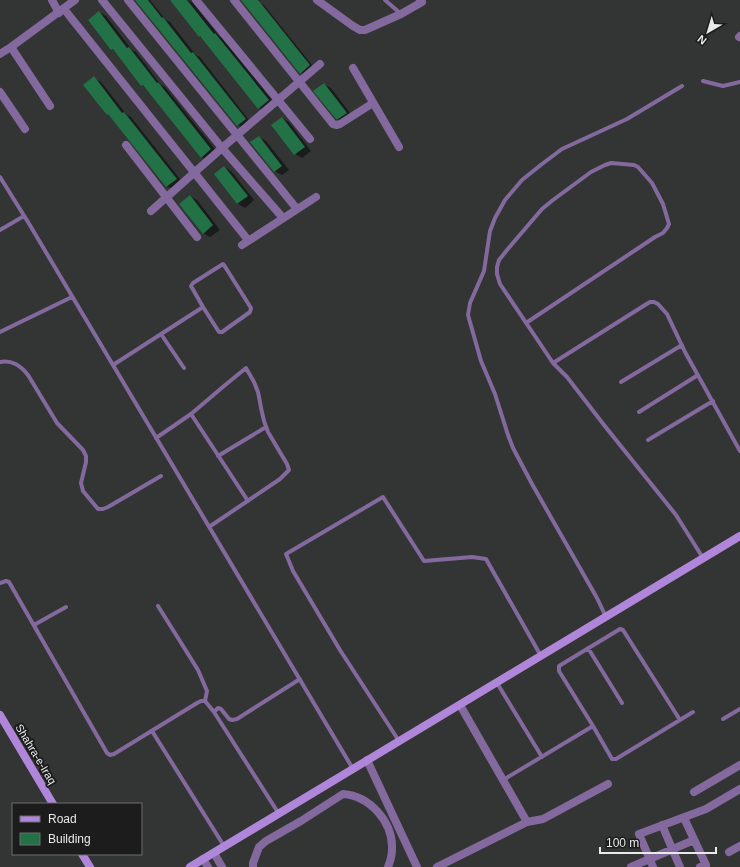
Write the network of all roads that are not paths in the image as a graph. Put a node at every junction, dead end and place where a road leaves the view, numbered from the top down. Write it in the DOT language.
graph roads {
  1 [pos="52,0"];
  2 [pos="75,0"];
  3 [pos="102,0"];
  4 [pos="128,0"];
  5 [pos="196,0"];
  6 [pos="234,0"];
  7 [pos="317,0"];
  8 [pos="385,0"];
  9 [pos="420,0"];
  10 [pos="61,11"];
  11 [pos="401,14"];
  12 [pos="11,47"];
  13 [pos="0,54"];
  14 [pos="320,64"];
  15 [pos="353,68"];
  16 [pos="703,81"];
  17 [pos="299,82"];
  18 [pos="740,82"];
  19 [pos="682,86"];
  20 [pos="0,92"];
  21 [pos="278,100"];
  22 [pos="373,103"];
  23 [pos="50,106"];
  24 [pos="25,129"];
  25 [pos="237,136"];
  26 [pos="310,139"];
  27 [pos="126,145"];
  28 [pos="399,147"];
  29 [pos="222,148"];
  30 [pos="194,173"];
  31 [pos="0,178"];
  32 [pos="167,197"];
  33 [pos="316,197"];
  34 [pos="296,210"];
  35 [pos="151,211"];
  36 [pos="24,216"];
  37 [pos="283,218"];
  38 [pos="0,230"];
  39 [pos="197,237"];
  40 [pos="72,297"];
  41 [pos="203,307"];
  42 [pos="526,323"];
  43 [pos="0,332"];
  44 [pos="161,334"];
  45 [pos="682,345"];
  46 [pos="0,362"];
  47 [pos="553,363"];
  48 [pos="113,365"];
  49 [pos="184,368"];
  50 [pos="698,375"];
  51 [pos="621,382"];
  52 [pos="713,401"];
  53 [pos="639,412"];
  54 [pos="191,414"];
  55 [pos="266,427"];
  56 [pos="156,438"];
  57 [pos="648,440"];
  58 [pos="740,452"];
  59 [pos="218,456"];
  60 [pos="161,476"];
  61 [pos="248,501"];
  62 [pos="209,527"];
  63 [pos="740,536"];
  64 [pos="703,558"];
  65 [pos="0,583"];
  66 [pos="158,606"];
  67 [pos="66,607"];
  68 [pos="606,617"];
  69 [pos="34,625"];
  70 [pos="588,648"];
  71 [pos="541,656"];
  72 [pos="300,679"];
  73 [pos="497,682"];
  74 [pos="205,701"];
  75 [pos="622,703"];
  76 [pos="460,705"];
  77 [pos="740,709"];
  78 [pos="214,712"];
  79 [pos="693,712"];
  80 [pos="0,715"];
  81 [pos="723,719"];
  82 [pos="680,720"];
  83 [pos="593,726"];
  84 [pos="152,730"];
  85 [pos="399,741"];
  86 [pos="542,757"];
  87 [pos="367,760"];
  88 [pos="740,765"];
  89 [pos="353,769"];
  90 [pos="503,780"];
  91 [pos="608,784"];
  92 [pos="740,789"];
  93 [pos="694,792"];
  94 [pos="383,795"];
  95 [pos="52,803"];
  96 [pos="372,806"];
  97 [pos="279,814"];
  98 [pos="684,818"];
  99 [pos="527,822"];
  100 [pos="662,825"];
  101 [pos="694,840"];
  102 [pos="224,846"];
  103 [pos="740,846"];
  104 [pos="672,849"];
  105 [pos="730,852"];
  106 [pos="214,853"];
  107 [pos="83,855"];
  108 [pos="650,858"];
  109 [pos="204,859"];
  110 [pos="90,867"];
  111 [pos="190,867"];
  112 [pos="208,867"];
  113 [pos="222,867"];
  114 [pos="253,867"];
  115 [pos="388,867"];
  116 [pos="417,867"];
  117 [pos="437,867"];
  118 [pos="630,867"];
  119 [pos="653,867"];
  120 [pos="680,867"];
  121 [pos="700,867"];
  1 -- 10 [label="street"];
  2 -- 10 [label="street"];
  3 -- 29 [label="street"];
  4 -- 25 [label="street"];
  5 -- 21 [label="street"];
  6 -- 17 [label="street"];
  7 -- 11 [label="street"];
  8 -- 11 [label="lane"];
  9 -- 11 [label="street"];
  10 -- 12 [label="street"];
  10 -- 30 [label="street"];
  12 -- 13 [label="street"];
  12 -- 23 [label="street"];
  14 -- 17 [label="street"];
  15 -- 22 [label="street"];
  16 -- 18 [label="lane"];
  17 -- 21 [label="street"];
  17 -- 22 [label="street"];
  19 -- 68 [label="lane"];
  20 -- 24 [label="street"];
  21 -- 25 [label="street"];
  21 -- 26 [label="street"];
  22 -- 28 [label="street"];
  25 -- 29 [label="street"];
  25 -- 34 [label="street"];
  27 -- 32 [label="street"];
  29 -- 30 [label="street"];
  29 -- 37 [label="street"];
  30 -- 32 [label="street"];
  30 -- 37 [label="street"];
  31 -- 36 [label="lane"];
  32 -- 35 [label="street"];
  32 -- 39 [label="street"];
  33 -- 34 [label="street"];
  34 -- 37 [label="street"];
  36 -- 38 [label="lane"];
  36 -- 40 [label="lane"];
  40 -- 43 [label="lane"];
  40 -- 48 [label="lane"];
  41 -- 41 [label="lane"];
  41 -- 44 [label="lane"];
  42 -- 42 [label="lane"];
  42 -- 47 [label="lane"];
  44 -- 48 [label="lane"];
  44 -- 49 [label="lane"];
  45 -- 47 [label="lane"];
  45 -- 50 [label="lane"];
  45 -- 51 [label="lane"];
  46 -- 60 [label="lane"];
  47 -- 64 [label="lane"];
  48 -- 56 [label="lane"];
  50 -- 52 [label="lane"];
  50 -- 53 [label="lane"];
  52 -- 57 [label="lane"];
  52 -- 58 [label="lane"];
  54 -- 55 [label="lane"];
  54 -- 56 [label="lane"];
  54 -- 59 [label="lane"];
  55 -- 59 [label="lane"];
  55 -- 61 [label="lane"];
  56 -- 62 [label="lane"];
  59 -- 61 [label="lane"];
  61 -- 62 [label="lane"];
  62 -- 72 [label="lane"];
  63 -- 64 [label="main road"];
  64 -- 68 [label="main road"];
  65 -- 69 [label="lane"];
  66 -- 74 [label="lane"];
  67 -- 69 [label="lane"];
  68 -- 71 [label="main road"];
  69 -- 84 [label="lane"];
  70 -- 75 [label="lane"];
  70 -- 82 [label="lane"];
  70 -- 83 [label="lane"];
  71 -- 73 [label="main road"];
  71 -- 85 [label="lane"];
  72 -- 78 [label="lane"];
  72 -- 89 [label="lane"];
  73 -- 76 [label="main road"];
  73 -- 86 [label="lane"];
  74 -- 78 [label="lane"];
  74 -- 84 [label="lane"];
  76 -- 85 [label="main road"];
  76 -- 90 [label="street"];
  77 -- 81 [label="lane"];
  78 -- 97 [label="lane"];
  79 -- 82 [label="lane"];
  80 -- 95 [label="main road, Shahra-e-Iraq"];
  82 -- 83 [label="lane"];
  83 -- 86 [label="lane"];
  84 -- 102 [label="lane"];
  85 -- 87 [label="main road"];
  86 -- 90 [label="lane"];
  87 -- 89 [label="main road"];
  87 -- 94 [label="street"];
  88 -- 93 [label="street"];
  89 -- 97 [label="main road"];
  90 -- 99 [label="street"];
  91 -- 99 [label="street"];
  92 -- 98 [label="street"];
  94 -- 96 [label="street"];
  94 -- 116 [label="street"];
  96 -- 114 [label="street"];
  96 -- 115 [label="street"];
  97 -- 102 [label="main road"];
  98 -- 100 [label="street"];
  98 -- 101 [label="street"];
  99 -- 117 [label="street"];
  100 -- 104 [label="street"];
  100 -- 108 [label="street"];
  101 -- 104 [label="street"];
  101 -- 121 [label="street"];
  102 -- 106 [label="main road"];
  103 -- 105 [label="street"];
  104 -- 108 [label="street"];
  104 -- 120 [label="street"];
  106 -- 109 [label="main road"];
  106 -- 113 [label="street"];
  107 -- 110 [label="main road"];
  108 -- 118 [label="street"];
  108 -- 119 [label="street"];
  109 -- 111 [label="main road"];
  109 -- 112 [label="street"];
}
